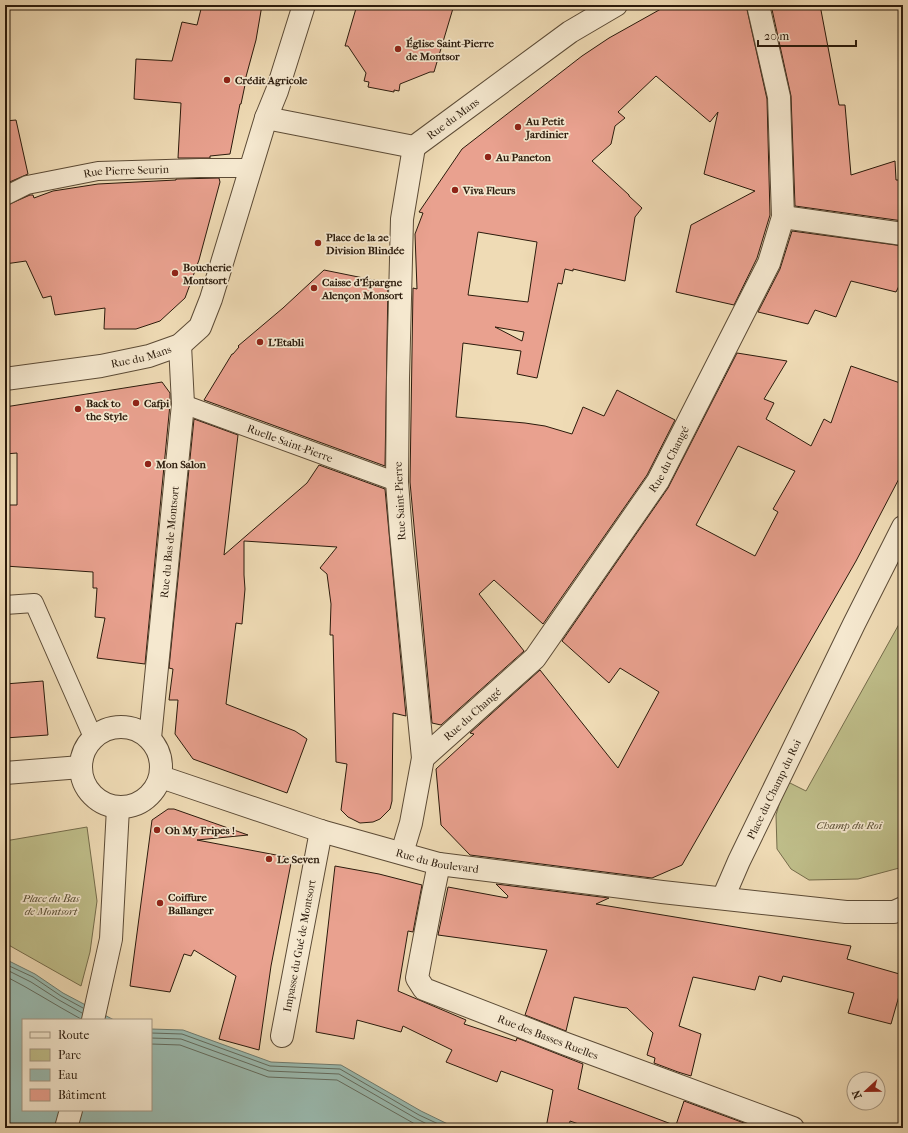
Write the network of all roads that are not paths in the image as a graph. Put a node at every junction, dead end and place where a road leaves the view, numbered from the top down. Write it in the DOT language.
graph roads {
  1 [pos="304,5"];
  2 [pos="616,5"];
  3 [pos="758,5"];
  4 [pos="266,118"];
  5 [pos="414,147"];
  6 [pos="251,168"];
  7 [pos="5,196"];
  8 [pos="783,217"];
  9 [pos="903,234"];
  10 [pos="180,345"];
  11 [pos="5,379"];
  12 [pos="183,404"];
  13 [pos="397,482"];
  14 [pos="903,528"];
  15 [pos="5,604"];
  16 [pos="93,737"];
  17 [pos="150,738"];
  18 [pos="423,758"];
  19 [pos="81,767"];
  20 [pos="5,773"];
  21 [pos="160,777"];
  22 [pos="118,808"];
  23 [pos="321,831"];
  24 [pos="402,853"];
  25 [pos="440,864"];
  26 [pos="724,898"];
  27 [pos="900,912"];
  28 [pos="93,1019"];
  29 [pos="282,1036"];
  30 [pos="71,1111"];
  31 [pos="66,1128"];
  32 [pos="793,1128"];
  1 -- 4 [label="street, Rue du Mans"];
  2 -- 5 [label="street, Rue du Mans"];
  3 -- 8 [label="street, Rue du Changé"];
  4 -- 5 [label="street"];
  4 -- 6 [label="street, Rue du Mans"];
  5 -- 13 [label="street, Rue Saint-Pierre"];
  6 -- 7 [label="lane, Rue Pierre Seurin"];
  6 -- 10 [label="street, Rue du Mans"];
  8 -- 9 [label="street"];
  8 -- 18 [label="street, Rue du Changé"];
  10 -- 11 [label="street, Rue du Mans"];
  10 -- 12 [label="street, Rue du Bas de Montsort"];
  12 -- 13 [label="lane, Ruelle Saint-Pierre"];
  12 -- 17 [label="street, Rue du Bas de Montsort"];
  13 -- 18 [label="street, Rue Saint-Pierre"];
  14 -- 26 [label="street, Place du Champ du Roi"];
  15 -- 16 [label="lane"];
  16 -- 17 [label="street"];
  16 -- 19 [label="street"];
  17 -- 21 [label="street"];
  18 -- 24 [label="street, Rue Saint-Pierre"];
  19 -- 20 [label="street"];
  19 -- 22 [label="street"];
  21 -- 22 [label="street"];
  21 -- 23 [label="street, Rue du Boulevard"];
  22 -- 28 [label="street"];
  23 -- 24 [label="street, Rue du Boulevard"];
  23 -- 29 [label="street, Impasse du Gué de Montsort"];
  24 -- 25 [label="street, Rue du Boulevard"];
  25 -- 26 [label="street, Rue du Boulevard"];
  25 -- 32 [label="street, Rue des Basses Ruelles"];
  26 -- 27 [label="street"];
  30 -- 31 [label="street"];
}
